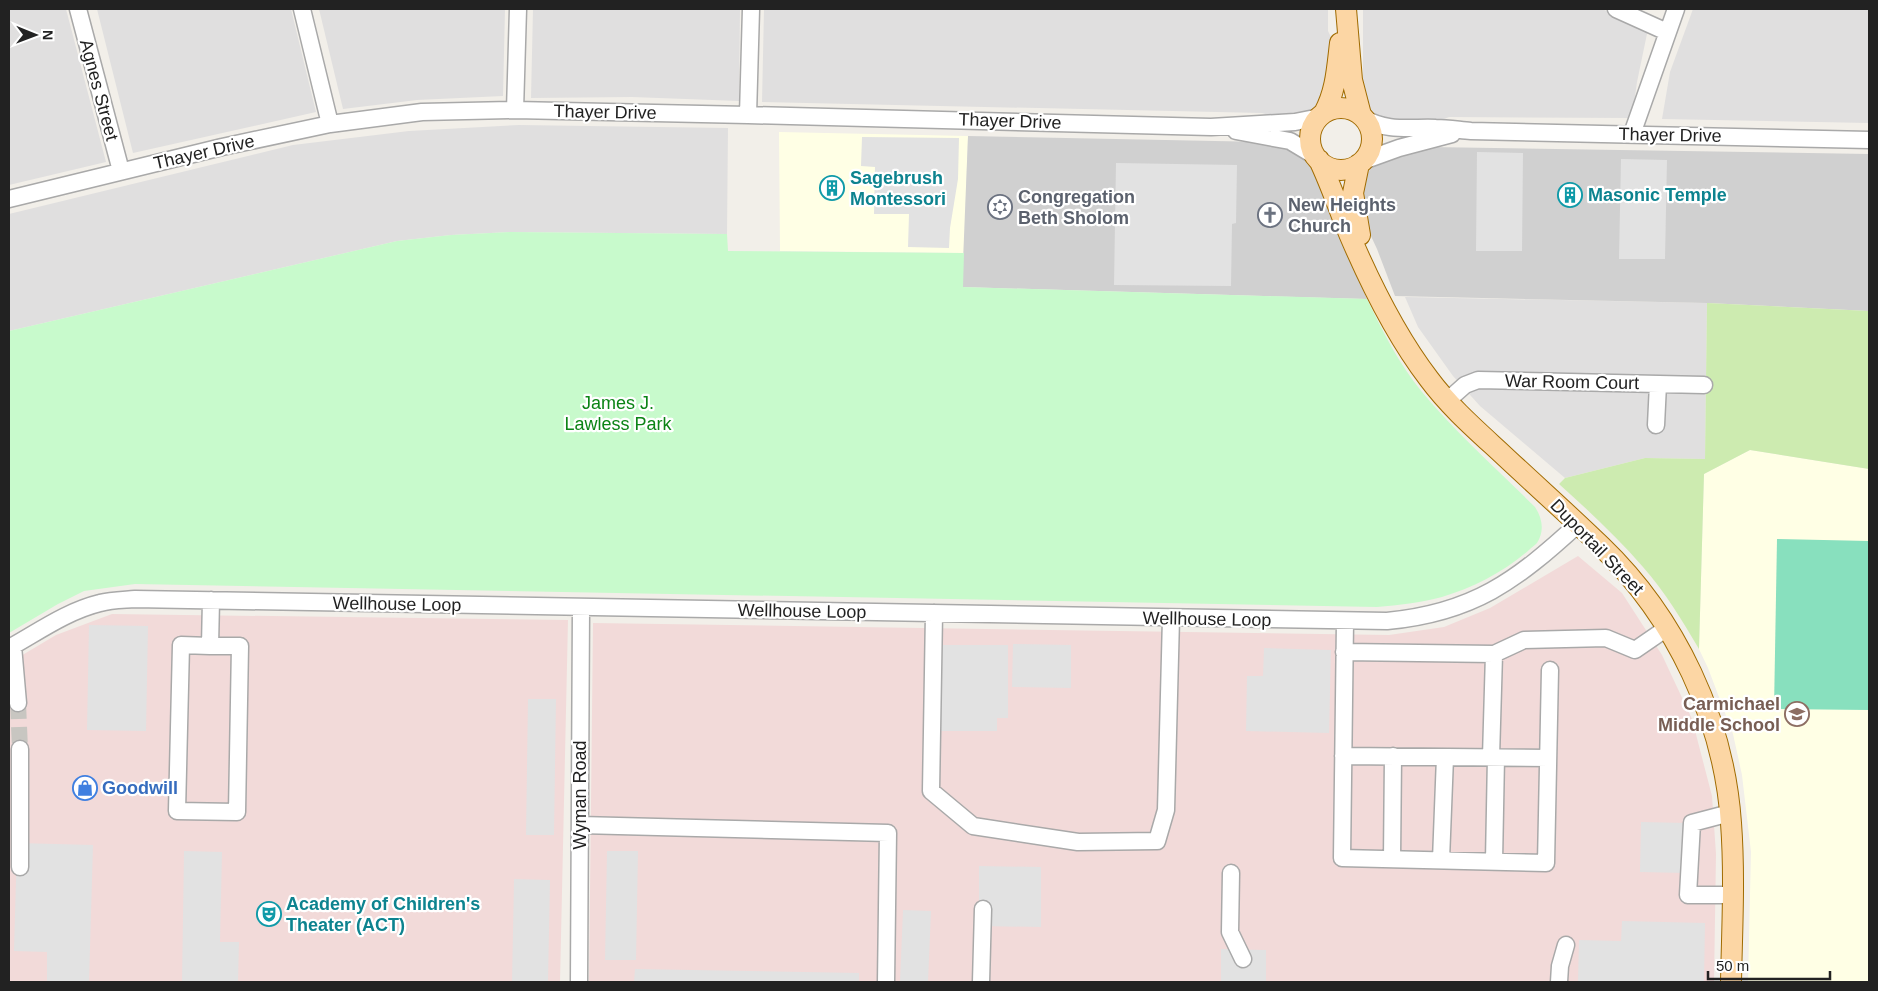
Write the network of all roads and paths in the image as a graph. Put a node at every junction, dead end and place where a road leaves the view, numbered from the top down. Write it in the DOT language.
graph roads {
  1 [pos="78,9"];
  2 [pos="302,9"];
  3 [pos="518,9"];
  4 [pos="751,9"];
  5 [pos="1345,9"];
  6 [pos="1616,9"];
  7 [pos="1676,9"];
  8 [pos="1667,32"];
  9 [pos="515,110"];
  10 [pos="748,115"];
  11 [pos="1322,115"];
  12 [pos="1363,117"];
  13 [pos="330,124"];
  14 [pos="1212,127"];
  15 [pos="1471,131"];
  16 [pos="1632,134"];
  17 [pos="1869,140"];
  18 [pos="1317,158"];
  19 [pos="1361,162"];
  20 [pos="121,171"];
  21 [pos="9,199"];
  22 [pos="1384,306"];
  23 [pos="1658,384"];
  24 [pos="1704,385"];
  25 [pos="1446,401"];
  26 [pos="1656,425"];
  27 [pos="1578,524"];
  28 [pos="211,600"];
  29 [pos="581,608"];
  30 [pos="934,614"];
  31 [pos="1172,618"];
  32 [pos="1345,621"];
  33 [pos="1667,628"];
  34 [pos="210,646"];
  35 [pos="11,647"];
  36 [pos="1344,652"];
  37 [pos="1494,654"];
  38 [pos="1550,670"];
  39 [pos="18,703"];
  40 [pos="20,748"];
  41 [pos="1342,756"];
  42 [pos="1392,756"];
  43 [pos="1445,757"];
  44 [pos="1494,757"];
  45 [pos="1548,758"];
  46 [pos="1730,813"];
  47 [pos="580,825"];
  48 [pos="1392,859"];
  49 [pos="1441,860"];
  50 [pos="1494,861"];
  51 [pos="20,866"];
  52 [pos="1231,874"];
  53 [pos="1732,895"];
  54 [pos="983,909"];
  55 [pos="1566,945"];
  56 [pos="1243,959"];
  57 [pos="579,982"];
  58 [pos="886,982"];
  59 [pos="981,982"];
  60 [pos="1559,982"];
  61 [pos="1731,982"];
  1 -- 20 [label="street, Agnes Street"];
  2 -- 13 [label="street"];
  3 -- 9 [label="street"];
  4 -- 10 [label="street"];
  5 -- 11 [label="main road"];
  5 -- 12 [label="main road"];
  6 -- 8 [label="street"];
  7 -- 8 [label="street"];
  8 -- 16 [label="street"];
  9 -- 10 [label="street, Thayer Drive"];
  9 -- 13 [label="street, Thayer Drive"];
  10 -- 14 [label="street, Thayer Drive"];
  11 -- 12 [label="main road"];
  11 -- 14 [label="street, Thayer Drive"];
  11 -- 18 [label="main road"];
  12 -- 15 [label="street, Thayer Drive"];
  12 -- 19 [label="main road"];
  13 -- 20 [label="street, Thayer Drive"];
  14 -- 18 [label="street, Thayer Drive"];
  15 -- 16 [label="street, Thayer Drive"];
  15 -- 19 [label="street, Thayer Drive"];
  16 -- 17 [label="street, Thayer Drive"];
  18 -- 19 [label="main road"];
  18 -- 22 [label="main road, Duportail Street"];
  19 -- 22 [label="main road, Duportail Street"];
  20 -- 21 [label="street, Thayer Drive"];
  22 -- 25 [label="main road, Duportail Street"];
  23 -- 24 [label="street, War Room Court"];
  23 -- 25 [label="street, War Room Court"];
  23 -- 26 [label="street"];
  25 -- 27 [label="main road, Duportail Street"];
  27 -- 32 [label="street, Wellhouse Loop"];
  27 -- 33 [label="main road, Duportail Street"];
  28 -- 29 [label="street, Wellhouse Loop"];
  28 -- 34 [label="street"];
  28 -- 35 [label="street, Wellhouse Loop"];
  29 -- 30 [label="street, Wellhouse Loop"];
  29 -- 47 [label="street, Wyman Road"];
  30 -- 31 [label="street, Wellhouse Loop"];
  30 -- 31 [label="street"];
  31 -- 32 [label="street, Wellhouse Loop"];
  32 -- 36 [label="street"];
  33 -- 37 [label="street"];
  33 -- 46 [label="main road, Duportail Street"];
  34 -- 34 [label="street"];
  35 -- 39 [label="street"];
  36 -- 37 [label="street"];
  36 -- 41 [label="street"];
  37 -- 44 [label="street"];
  38 -- 45 [label="street"];
  40 -- 51 [label="street"];
  41 -- 42 [label="street"];
  41 -- 48 [label="street"];
  42 -- 43 [label="street"];
  42 -- 48 [label="street"];
  43 -- 44 [label="street"];
  43 -- 49 [label="street"];
  44 -- 45 [label="street"];
  44 -- 50 [label="street"];
  45 -- 50 [label="street"];
  46 -- 53 [label="main road, Duportail Street"];
  46 -- 53 [label="street"];
  47 -- 57 [label="street, Wyman Road"];
  47 -- 58 [label="street"];
  48 -- 49 [label="street"];
  49 -- 50 [label="street"];
  52 -- 56 [label="street"];
  53 -- 61 [label="main road, Duportail Street"];
  54 -- 59 [label="street"];
  55 -- 60 [label="street"];
}
